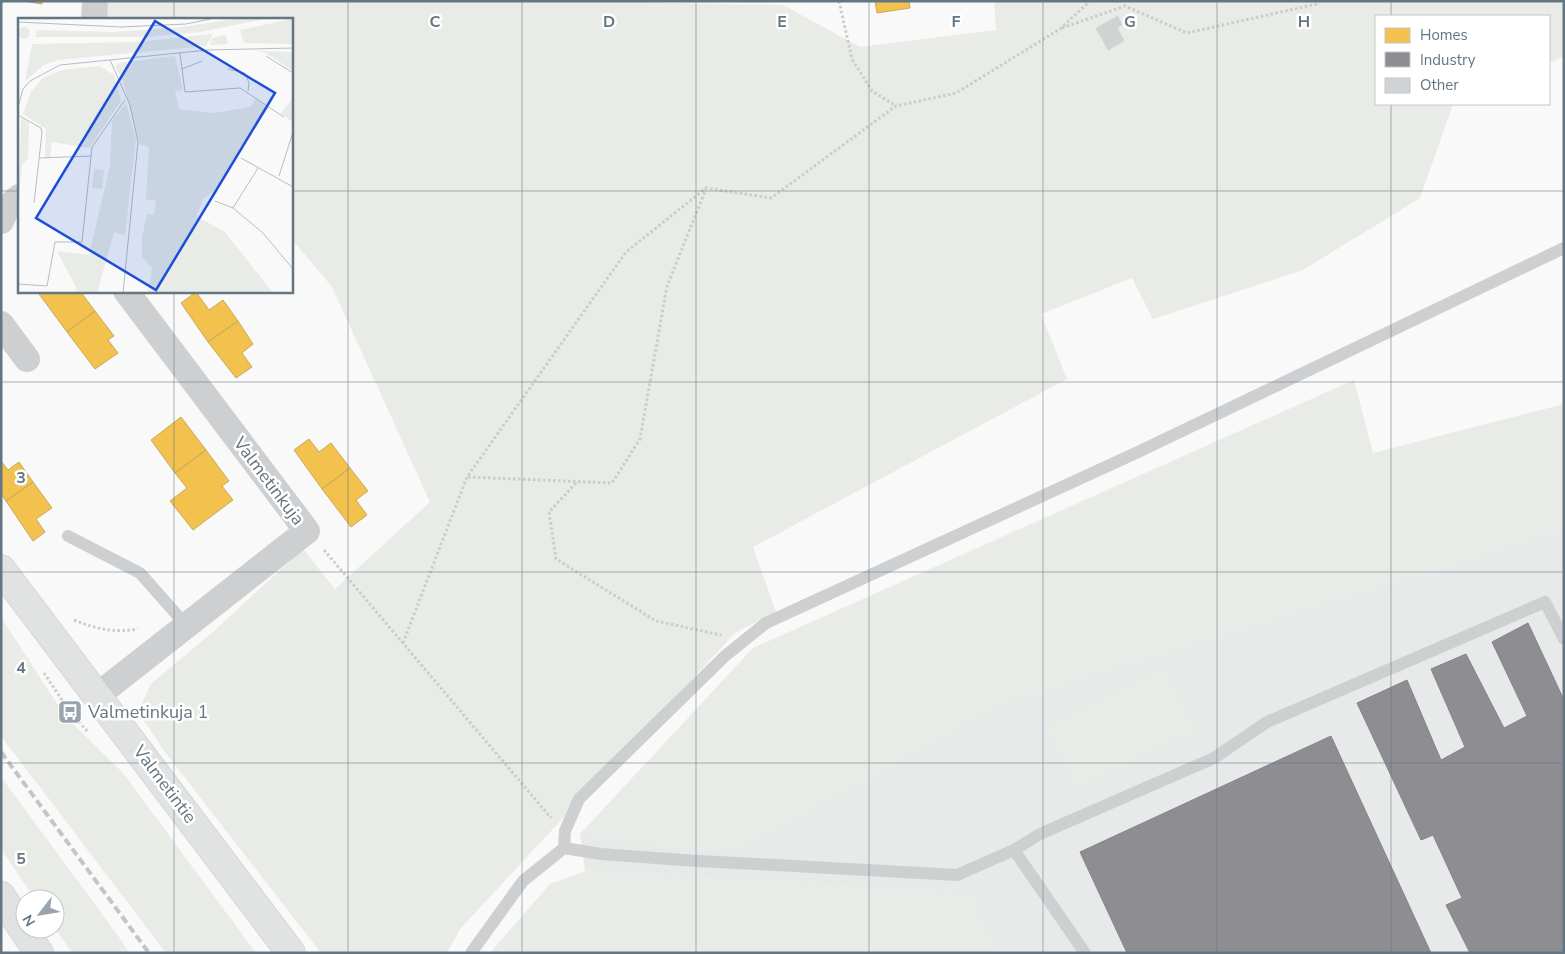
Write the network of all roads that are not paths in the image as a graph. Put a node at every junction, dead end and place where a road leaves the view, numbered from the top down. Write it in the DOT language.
graph roads {
  1 [pos="95,1"];
  2 [pos="94,18"];
  3 [pos="18,198"];
  4 [pos="1,221"];
  5 [pos="1564,248"];
  6 [pos="127,292"];
  7 [pos="1,324"];
  8 [pos="27,359"];
  9 [pos="68,536"];
  10 [pos="1,569"];
  11 [pos="186,625"];
  12 [pos="1564,639"];
  13 [pos="98,694"];
  14 [pos="564,848"];
  15 [pos="1014,850"];
  16 [pos="1,896"];
  17 [pos="39,953"];
  18 [pos="291,953"];
  19 [pos="471,953"];
  20 [pos="1085,953"];
  1 -- 2 [label="street"];
  3 -- 4 [label="street"];
  5 -- 14 [label="lane"];
  6 -- 11 [label="street, Valmetinkuja"];
  7 -- 8 [label="street"];
  9 -- 11 [label="lane"];
  10 -- 13 [label="main road, Valmetintie"];
  11 -- 13 [label="street, Valmetinkuja"];
  12 -- 15 [label="lane"];
  13 -- 18 [label="main road, Valmetintie"];
  14 -- 15 [label="lane"];
  14 -- 19 [label="lane"];
  15 -- 20 [label="lane"];
  16 -- 17 [label="main road"];
}
